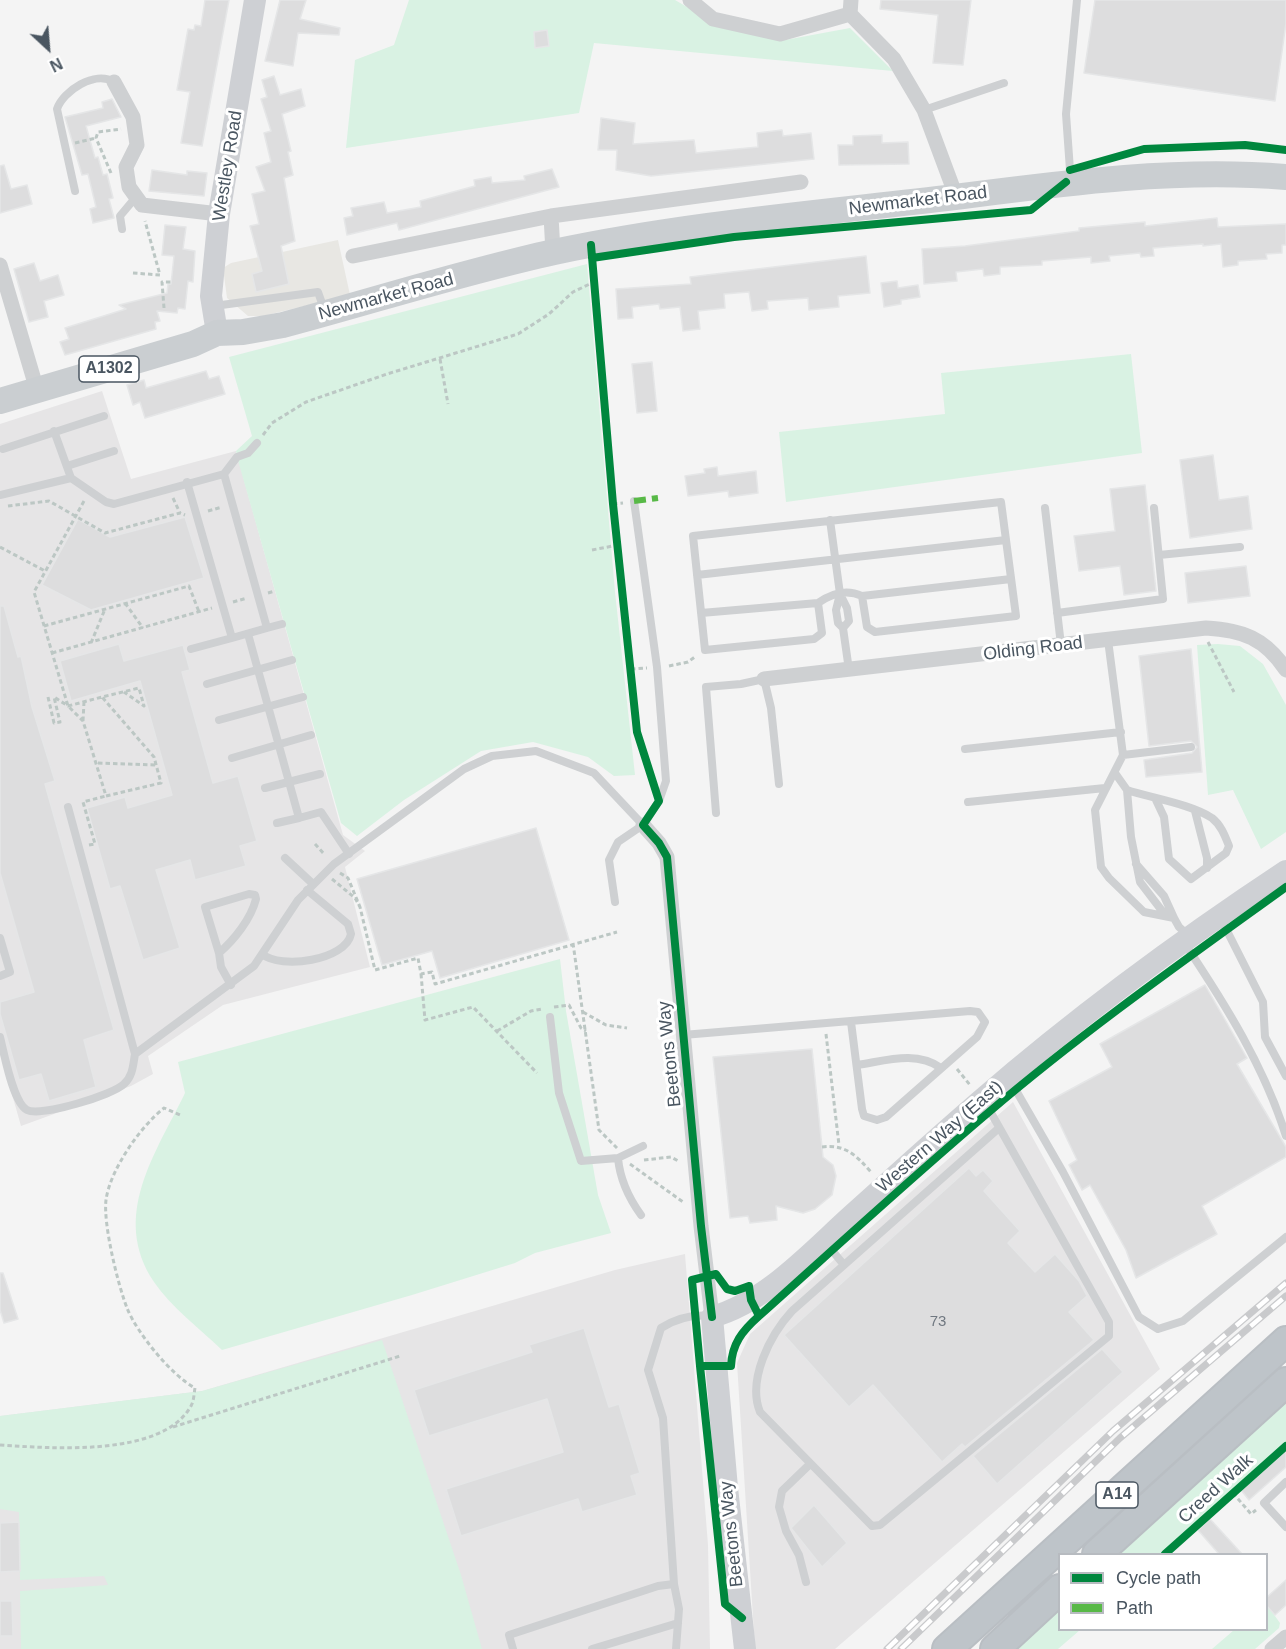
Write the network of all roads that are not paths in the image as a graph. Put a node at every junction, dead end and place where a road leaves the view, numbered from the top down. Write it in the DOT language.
graph roads {
  1 [pos="255,0"];
  2 [pos="690,0"];
  3 [pos="1077,0"];
  4 [pos="850,7"];
  5 [pos="114,82"];
  6 [pos="1004,83"];
  7 [pos="924,110"];
  8 [pos="1286,177"];
  9 [pos="801,182"];
  10 [pos="1066,182"];
  11 [pos="75,191"];
  12 [pos="133,192"];
  13 [pos="956,196"];
  14 [pos="219,214"];
  15 [pos="551,216"];
  16 [pos="122,229"];
  17 [pos="553,252"];
  18 [pos="353,256"];
  19 [pos="0,265"];
  20 [pos="213,307"];
  21 [pos="325,313"];
  22 [pos="218,333"];
  23 [pos="37,390"];
  24 [pos="0,401"];
  25 [pos="104,416"];
  26 [pos="54,431"];
  27 [pos="257,443"];
  28 [pos="3,449"];
  29 [pos="114,451"];
  30 [pos="67,466"];
  31 [pos="224,474"];
  32 [pos="71,478"];
  33 [pos="187,483"];
  34 [pos="0,495"];
  35 [pos="634,501"];
  36 [pos="1045,508"];
  37 [pos="1154,508"];
  38 [pos="830,520"];
  39 [pos="1006,540"];
  40 [pos="1240,547"];
  41 [pos="1159,555"];
  42 [pos="836,559"];
  43 [pos="697,575"];
  44 [pos="1011,579"];
  45 [pos="840,594"];
  46 [pos="862,596"];
  47 [pos="818,603"];
  48 [pos="701,613"];
  49 [pos="1057,613"];
  50 [pos="282,624"];
  51 [pos="267,628"];
  52 [pos="248,634"];
  53 [pos="232,638"];
  54 [pos="1108,640"];
  55 [pos="1061,645"];
  56 [pos="191,649"];
  57 [pos="292,660"];
  58 [pos="257,669"];
  59 [pos="849,670"];
  60 [pos="1286,670"];
  61 [pos="764,679"];
  62 [pos="207,684"];
  63 [pos="303,697"];
  64 [pos="266,707"];
  65 [pos="219,720"];
  66 [pos="1121,732"];
  67 [pos="311,735"];
  68 [pos="278,744"];
  69 [pos="1191,747"];
  70 [pos="965,749"];
  71 [pos="1123,755"];
  72 [pos="232,758"];
  73 [pos="1115,773"];
  74 [pos="320,774"];
  75 [pos="288,782"];
  76 [pos="780,784"];
  77 [pos="265,788"];
  78 [pos="1105,788"];
  79 [pos="1127,790"];
  80 [pos="1156,800"];
  81 [pos="969,802"];
  82 [pos="68,807"];
  83 [pos="1194,811"];
  84 [pos="716,813"];
  85 [pos="299,818"];
  86 [pos="277,823"];
  87 [pos="643,825"];
  88 [pos="349,854"];
  89 [pos="285,858"];
  90 [pos="1207,868"];
  91 [pos="1286,872"];
  92 [pos="310,887"];
  93 [pos="615,902"];
  94 [pos="1219,915"];
  95 [pos="1170,917"];
  96 [pos="0,938"];
  97 [pos="1188,940"];
  98 [pos="219,953"];
  99 [pos="262,954"];
  100 [pos="0,976"];
  101 [pos="231,985"];
  102 [pos="550,1017"];
  103 [pos="851,1022"];
  104 [pos="683,1035"];
  105 [pos="0,1037"];
  106 [pos="135,1054"];
  107 [pos="857,1065"];
  108 [pos="941,1068"];
  109 [pos="1286,1076"];
  110 [pos="1008,1077"];
  111 [pos="976,1093"];
  112 [pos="999,1128"];
  113 [pos="1286,1136"];
  114 [pos="643,1146"];
  115 [pos="621,1156"];
  116 [pos="641,1215"];
  117 [pos="1286,1237"];
  118 [pos="824,1240"];
  119 [pos="844,1265"];
  120 [pos="712,1317"];
  121 [pos="1286,1341"];
  122 [pos="1286,1382"];
  123 [pos="810,1464"];
  124 [pos="1286,1482"];
  125 [pos="1286,1527"];
  126 [pos="1098,1553"];
  127 [pos="806,1582"];
  128 [pos="674,1584"];
  129 [pos="1058,1590"];
  130 [pos="678,1623"];
  131 [pos="1286,1637"];
  132 [pos="513,1649"];
  133 [pos="592,1649"];
  134 [pos="676,1649"];
  135 [pos="746,1649"];
  136 [pos="947,1649"];
  137 [pos="994,1649"];
  138 [pos="1272,1649"];
  1 -- 14 [label="street, Westley Road"];
  2 -- 4 [label="street"];
  3 -- 10 [label="lane"];
  4 -- 7 [label="street"];
  5 -- 11 [label="lane"];
  5 -- 12 [label="street"];
  6 -- 7 [label="lane"];
  7 -- 13 [label="street"];
  8 -- 10 [label="main road, Newmarket Road / A1302"];
  9 -- 15 [label="street"];
  10 -- 13 [label="main road, Newmarket Road / A1302"];
  12 -- 14 [label="street"];
  12 -- 16 [label="lane"];
  13 -- 17 [label="main road, Newmarket Road / A1302"];
  14 -- 20 [label="street, Westley Road"];
  15 -- 17 [label="street"];
  15 -- 18 [label="street"];
  17 -- 21 [label="main road, Newmarket Road / A1302"];
  19 -- 23 [label="street"];
  20 -- 21 [label="lane"];
  20 -- 22 [label="street, Westley Road"];
  21 -- 22 [label="main road, Newmarket Road / A1302"];
  22 -- 23 [label="main road, A1302"];
  23 -- 24 [label="main road, A1302"];
  25 -- 26 [label="lane"];
  26 -- 28 [label="lane"];
  26 -- 30 [label="lane"];
  27 -- 31 [label="lane"];
  29 -- 30 [label="lane"];
  30 -- 32 [label="lane"];
  31 -- 33 [label="lane"];
  31 -- 51 [label="lane"];
  32 -- 33 [label="lane"];
  32 -- 34 [label="lane"];
  33 -- 53 [label="lane"];
  35 -- 87 [label="lane"];
  36 -- 49 [label="lane"];
  37 -- 41 [label="lane"];
  38 -- 39 [label="lane"];
  38 -- 42 [label="lane"];
  38 -- 43 [label="lane"];
  39 -- 42 [label="lane"];
  39 -- 44 [label="lane"];
  40 -- 41 [label="lane"];
  41 -- 49 [label="lane"];
  42 -- 43 [label="lane"];
  42 -- 45 [label="lane"];
  43 -- 48 [label="lane"];
  44 -- 46 [label="lane"];
  44 -- 46 [label="lane"];
  45 -- 46 [label="lane"];
  45 -- 47 [label="lane"];
  45 -- 59 [label="lane"];
  47 -- 48 [label="lane"];
  47 -- 48 [label="lane"];
  49 -- 55 [label="lane"];
  50 -- 51 [label="lane"];
  51 -- 52 [label="lane"];
  52 -- 53 [label="lane"];
  52 -- 58 [label="lane"];
  53 -- 56 [label="lane"];
  54 -- 55 [label="street, Olding Road"];
  54 -- 60 [label="street, Olding Road"];
  54 -- 66 [label="lane"];
  55 -- 59 [label="street, Olding Road"];
  57 -- 58 [label="lane"];
  58 -- 62 [label="lane"];
  58 -- 64 [label="lane"];
  59 -- 61 [label="street, Olding Road"];
  61 -- 76 [label="lane"];
  61 -- 84 [label="lane"];
  63 -- 64 [label="lane"];
  64 -- 65 [label="lane"];
  64 -- 68 [label="lane"];
  66 -- 70 [label="lane"];
  66 -- 71 [label="lane"];
  67 -- 68 [label="lane"];
  68 -- 72 [label="lane"];
  68 -- 75 [label="lane"];
  69 -- 71 [label="lane"];
  71 -- 73 [label="lane"];
  73 -- 78 [label="lane"];
  73 -- 79 [label="lane"];
  74 -- 75 [label="lane"];
  75 -- 77 [label="lane"];
  75 -- 85 [label="lane"];
  78 -- 81 [label="lane"];
  78 -- 95 [label="lane"];
  79 -- 80 [label="lane"];
  79 -- 95 [label="lane"];
  80 -- 83 [label="lane"];
  80 -- 90 [label="lane"];
  82 -- 106 [label="lane"];
  83 -- 90 [label="lane"];
  83 -- 90 [label="lane"];
  85 -- 86 [label="lane"];
  85 -- 88 [label="lane"];
  87 -- 88 [label="lane"];
  87 -- 93 [label="lane"];
  87 -- 104 [label="street, Beetons Way"];
  88 -- 92 [label="lane"];
  89 -- 92 [label="lane"];
  91 -- 94 [label="street, Western Way (East)"];
  92 -- 99 [label="lane"];
  92 -- 99 [label="lane"];
  94 -- 97 [label="street, Western Way (East)"];
  94 -- 109 [label="lane"];
  95 -- 97 [label="lane"];
  96 -- 100 [label="lane"];
  97 -- 110 [label="street, Western Way (East)"];
  97 -- 113 [label="lane"];
  98 -- 98 [label="lane"];
  98 -- 101 [label="lane"];
  99 -- 101 [label="lane"];
  101 -- 106 [label="lane"];
  102 -- 115 [label="lane"];
  103 -- 104 [label="lane"];
  103 -- 107 [label="lane"];
  103 -- 108 [label="lane"];
  104 -- 120 [label="street, Beetons Way"];
  105 -- 106 [label="lane"];
  107 -- 108 [label="lane"];
  107 -- 108 [label="lane"];
  110 -- 111 [label="street, Western Way (East)"];
  110 -- 117 [label="lane"];
  111 -- 112 [label="lane"];
  111 -- 118 [label="street, Western Way (East)"];
  112 -- 119 [label="lane"];
  112 -- 123 [label="lane"];
  114 -- 115 [label="lane"];
  115 -- 116 [label="lane"];
  118 -- 119 [label="lane"];
  118 -- 120 [label="street, Western Way (East)"];
  119 -- 123 [label="lane"];
  120 -- 128 [label="lane"];
  120 -- 135 [label="street, Beetons Way"];
  121 -- 136 [label="highway, A14"];
  122 -- 126 [label="highway, A14"];
  123 -- 127 [label="lane"];
  124 -- 125 [label="lane"];
  128 -- 130 [label="lane"];
  128 -- 132 [label="lane"];
  129 -- 137 [label="highway"];
  130 -- 133 [label="lane"];
  130 -- 134 [label="lane"];
  131 -- 138 [label="street"];
}
